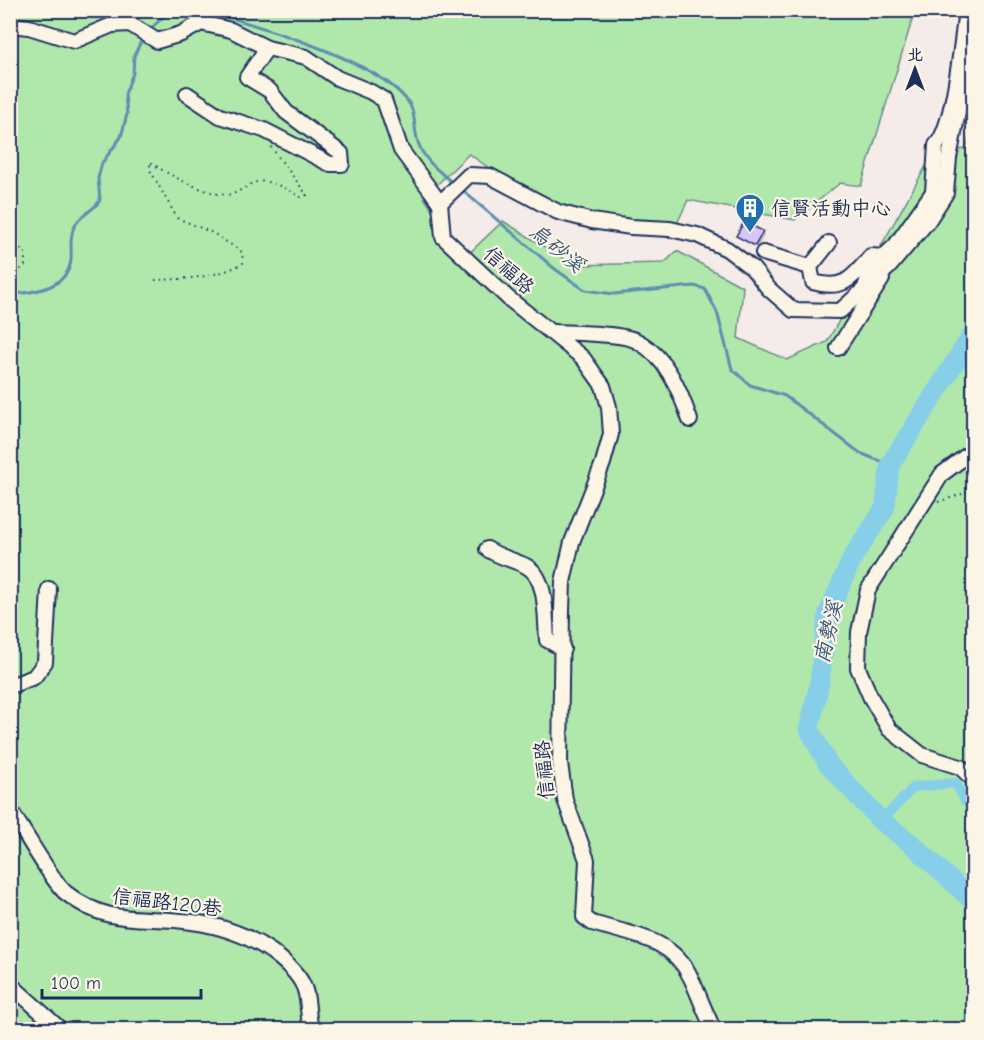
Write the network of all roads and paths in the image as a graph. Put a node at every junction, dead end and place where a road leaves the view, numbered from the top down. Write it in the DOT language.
graph roads {
  1 [pos="966,10"];
  2 [pos="10,25"];
  3 [pos="974,31"];
  4 [pos="267,48"];
  5 [pos="13,90"];
  6 [pos="187,94"];
  7 [pos="10,98"];
  8 [pos="264,130"];
  9 [pos="440,203"];
  10 [pos="10,243"];
  11 [pos="829,243"];
  12 [pos="763,253"];
  13 [pos="886,262"];
  14 [pos="810,267"];
  15 [pos="10,276"];
  16 [pos="155,280"];
  17 [pos="554,332"];
  18 [pos="838,348"];
  19 [pos="690,420"];
  20 [pos="974,450"];
  21 [pos="974,490"];
  22 [pos="921,508"];
  23 [pos="487,549"];
  24 [pos="49,589"];
  25 [pos="563,649"];
  26 [pos="10,686"];
  27 [pos="974,780"];
  28 [pos="10,810"];
  29 [pos="10,984"];
  30 [pos="61,1029"];
  31 [pos="312,1029"];
  32 [pos="714,1029"];
  1 -- 13 [label="street"];
  2 -- 4 [label="street"];
  3 -- 13 [label="street"];
  4 -- 8 [label="street"];
  4 -- 9 [label="street"];
  5 -- 7 [label="path"];
  6 -- 8 [label="street"];
  8 -- 16 [label="path"];
  9 -- 13 [label="street"];
  9 -- 17 [label="street, 信福路"];
  10 -- 15 [label="path"];
  11 -- 14 [label="street"];
  12 -- 14 [label="street"];
  13 -- 14 [label="street"];
  13 -- 18 [label="street"];
  17 -- 19 [label="street"];
  17 -- 25 [label="street, 信福路"];
  20 -- 22 [label="street"];
  21 -- 22 [label="path"];
  22 -- 27 [label="street"];
  23 -- 25 [label="street"];
  24 -- 26 [label="street"];
  25 -- 32 [label="street, 信福路"];
  28 -- 31 [label="street, 信福路120巷"];
  29 -- 30 [label="street"];
}
